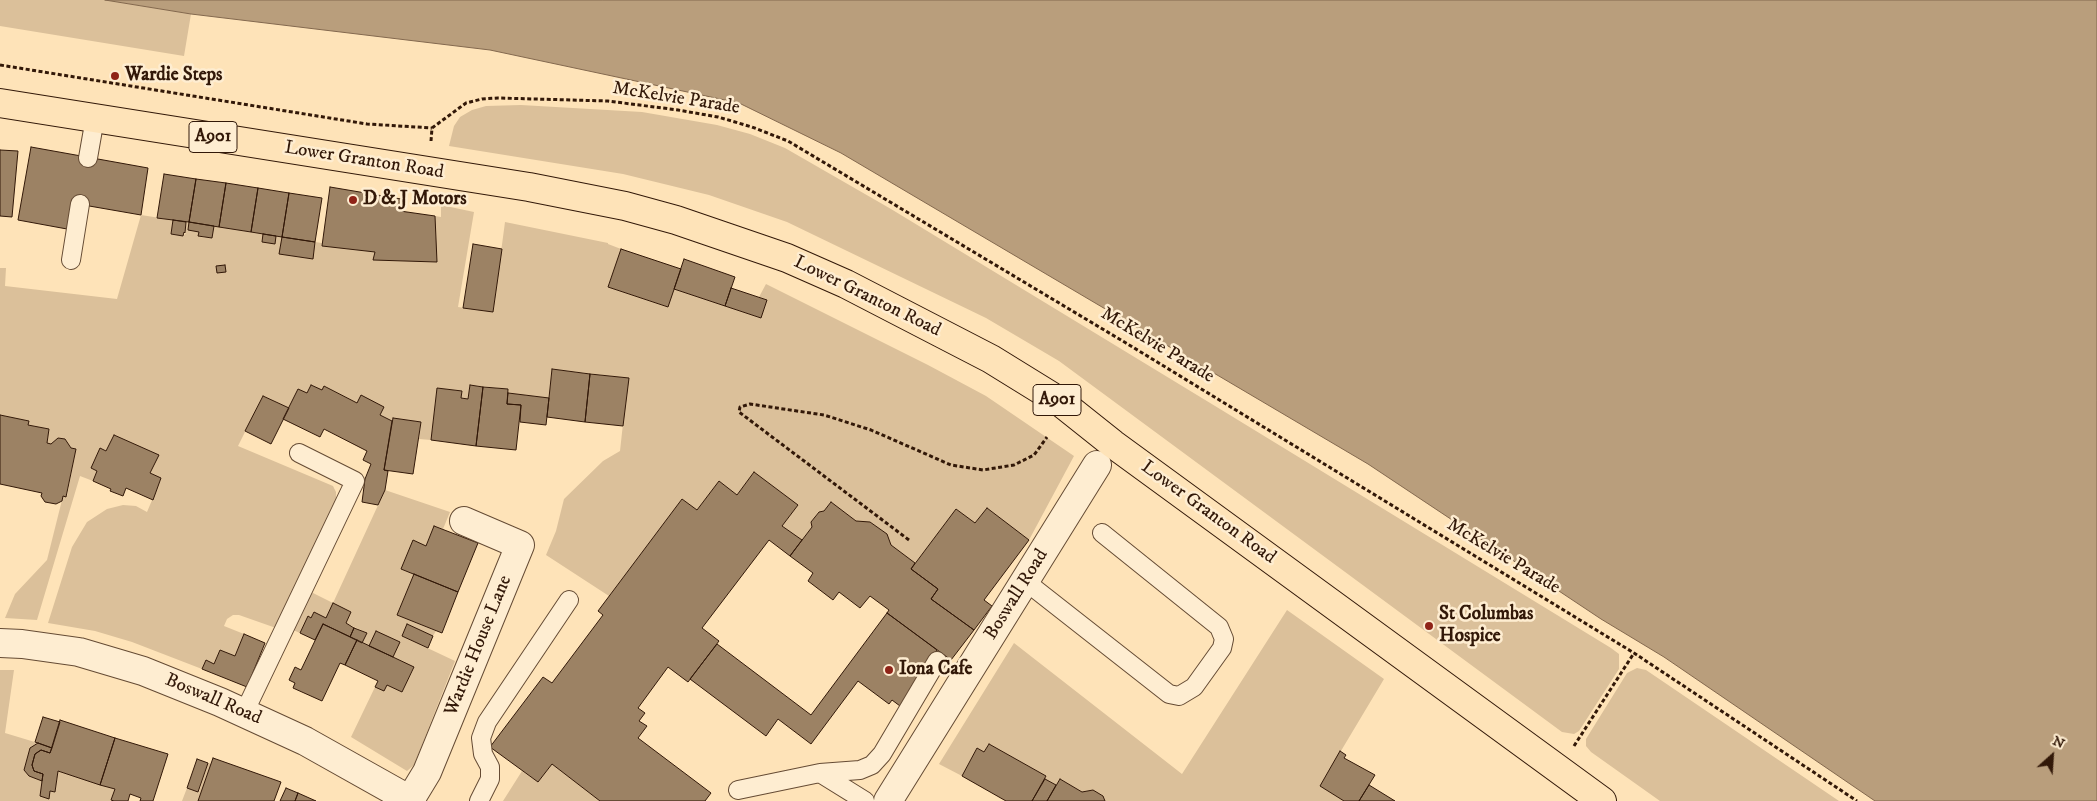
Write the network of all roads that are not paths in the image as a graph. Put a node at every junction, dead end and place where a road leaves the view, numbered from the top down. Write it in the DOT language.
graph roads {
  1 [pos="0,103"];
  2 [pos="95,118"];
  3 [pos="88,158"];
  4 [pos="80,204"];
  5 [pos="71,260"];
  6 [pos="299,453"];
  7 [pos="1098,466"];
  8 [pos="464,522"];
  9 [pos="1102,533"];
  10 [pos="1025,581"];
  11 [pos="569,600"];
  12 [pos="0,644"];
  13 [pos="937,661"];
  14 [pos="244,713"];
  15 [pos="820,773"];
  16 [pos="738,790"];
  17 [pos="411,800"];
  18 [pos="479,801"];
  19 [pos="865,801"];
  20 [pos="888,801"];
  21 [pos="1602,801"];
  1 -- 2 [label="main road, Lower Granton Road / A901"];
  2 -- 3 [label="lane"];
  2 -- 21 [label="main road, Lower Granton Road / A901"];
  4 -- 5 [label="lane"];
  6 -- 14 [label="lane"];
  7 -- 10 [label="street, Boswall Road"];
  8 -- 17 [label="street, Wardie House Lane"];
  9 -- 10 [label="lane"];
  10 -- 20 [label="street, Boswall Road"];
  11 -- 18 [label="lane"];
  12 -- 14 [label="street, Boswall Road"];
  13 -- 15 [label="lane"];
  14 -- 17 [label="street, Boswall Road"];
  15 -- 16 [label="lane"];
  15 -- 19 [label="lane"];
}
